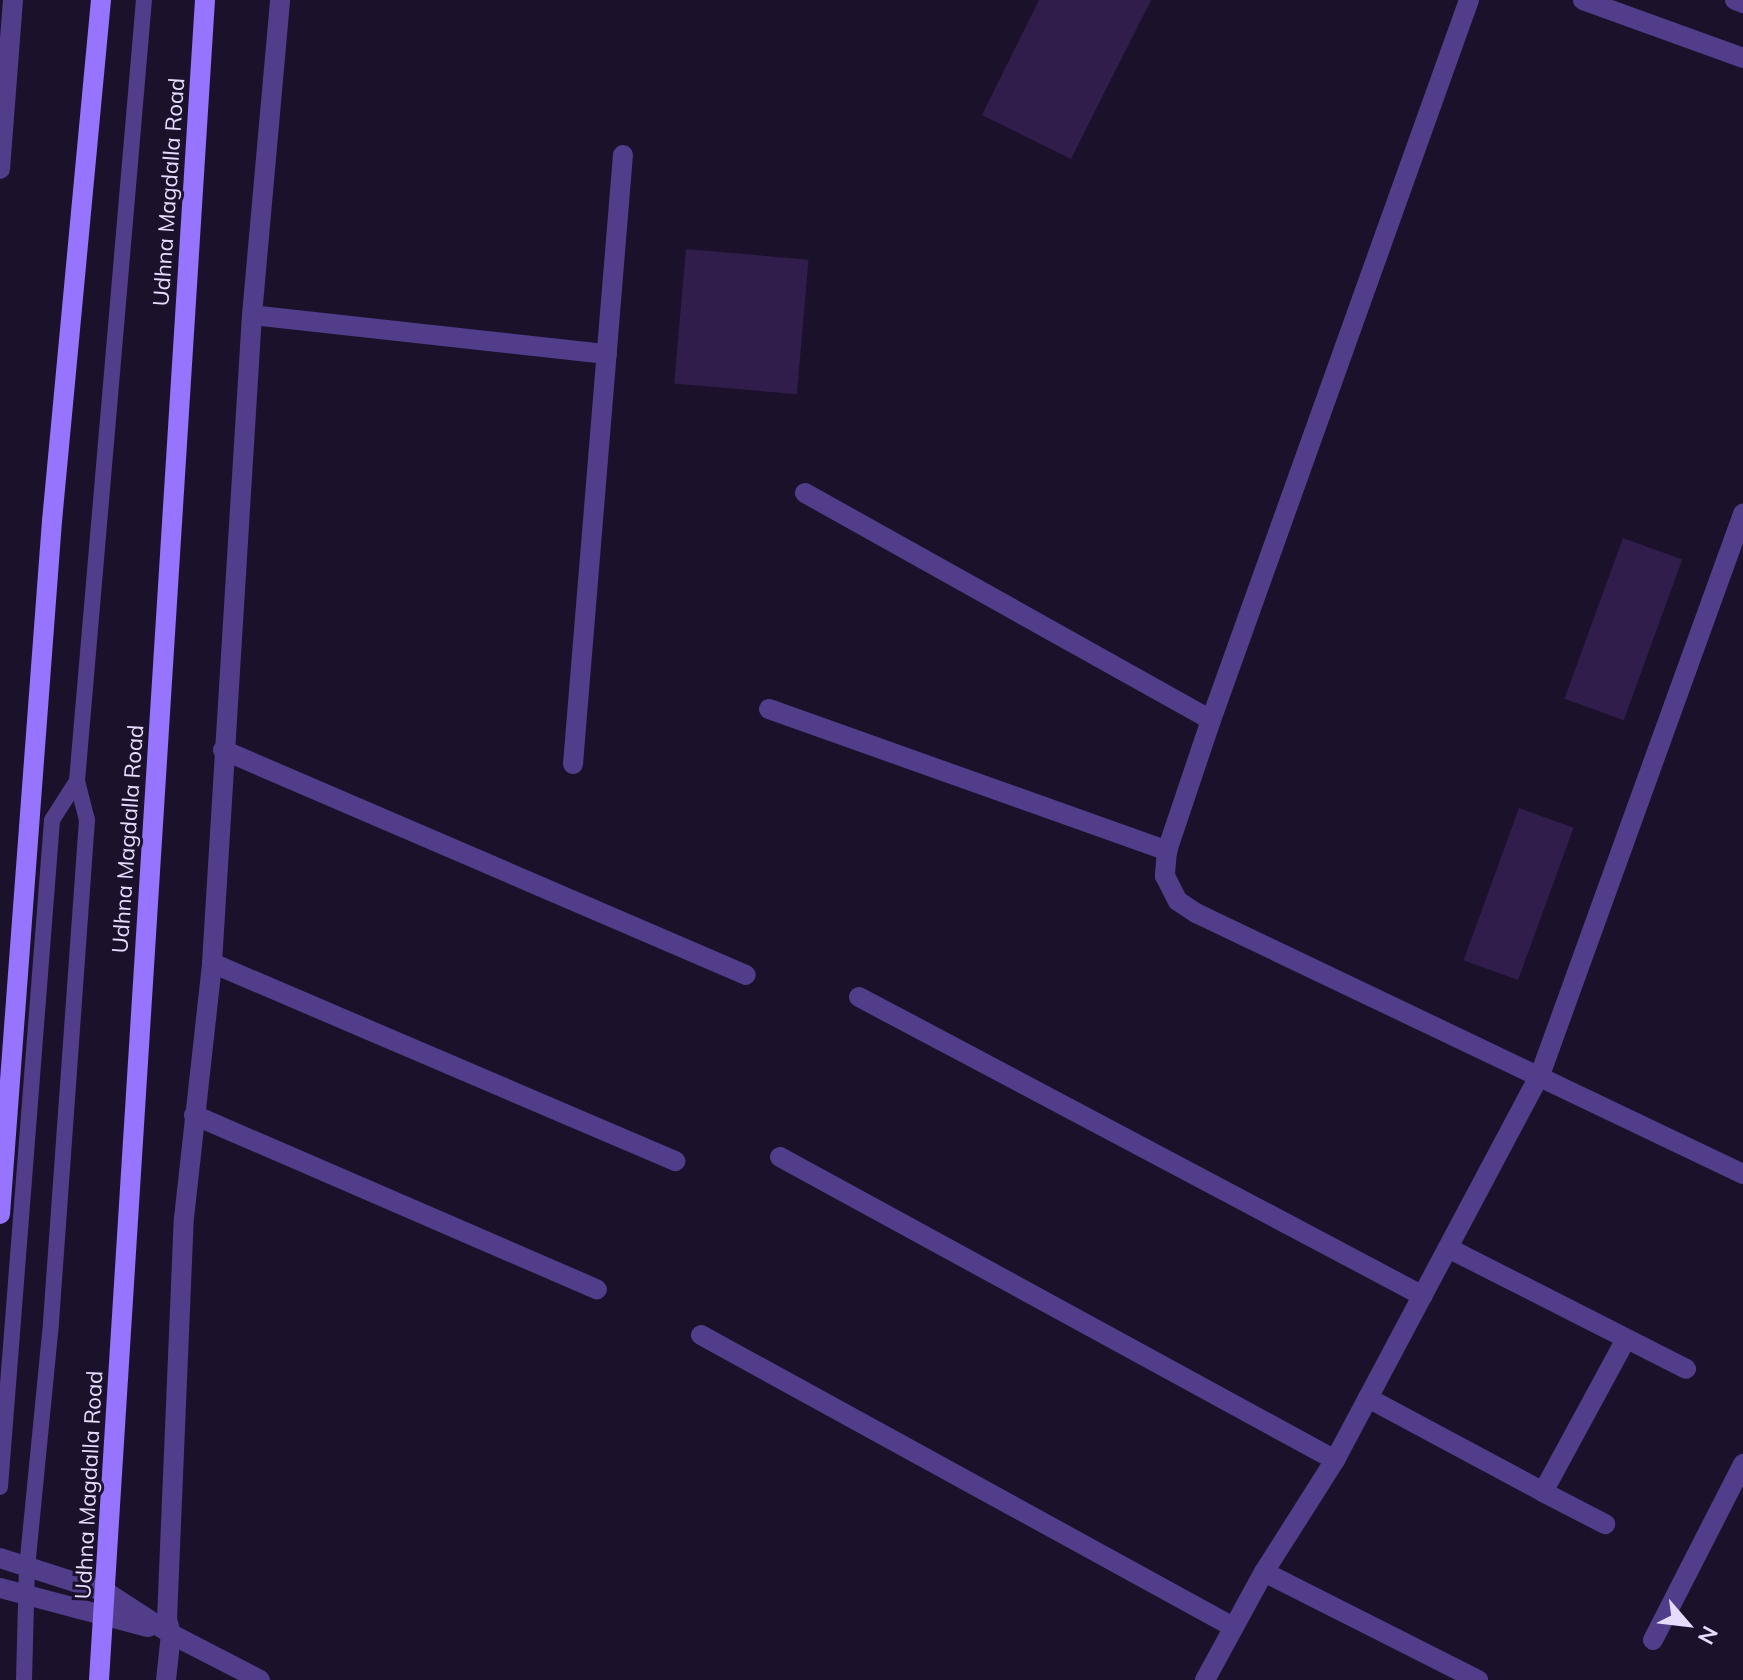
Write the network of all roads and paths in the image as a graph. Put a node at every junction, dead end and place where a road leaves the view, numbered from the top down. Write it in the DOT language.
graph roads {
  1 [pos="13,0"];
  2 [pos="101,0"];
  3 [pos="144,0"];
  4 [pos="205,0"];
  5 [pos="280,0"];
  6 [pos="1469,0"];
  7 [pos="1583,0"];
  8 [pos="1735,0"];
  9 [pos="1743,3"];
  10 [pos="1743,58"];
  11 [pos="3,75"];
  12 [pos="623,155"];
  13 [pos="0,169"];
  14 [pos="252,315"];
  15 [pos="607,354"];
  16 [pos="805,493"];
  17 [pos="1743,514"];
  18 [pos="769,709"];
  19 [pos="1211,720"];
  20 [pos="223,750"];
  21 [pos="573,764"];
  22 [pos="77,781"];
  23 [pos="1167,851"];
  24 [pos="212,963"];
  25 [pos="746,975"];
  26 [pos="859,997"];
  27 [pos="1540,1075"];
  28 [pos="194,1115"];
  29 [pos="780,1157"];
  30 [pos="675,1161"];
  31 [pos="1743,1174"];
  32 [pos="0,1214"];
  33 [pos="1448,1248"];
  34 [pos="597,1289"];
  35 [pos="1423,1296"];
  36 [pos="701,1335"];
  37 [pos="1626,1339"];
  38 [pos="1686,1369"];
  39 [pos="1368,1398"];
  40 [pos="1335,1460"];
  41 [pos="1743,1464"];
  42 [pos="0,1487"];
  43 [pos="1543,1492"];
  44 [pos="1605,1524"];
  45 [pos="0,1558"];
  46 [pos="27,1568"];
  47 [pos="1264,1572"];
  48 [pos="0,1588"];
  49 [pos="106,1592"];
  50 [pos="27,1596"];
  51 [pos="106,1615"];
  52 [pos="1233,1627"];
  53 [pos="171,1634"];
  54 [pos="1653,1640"];
  55 [pos="24,1680"];
  56 [pos="99,1680"];
  57 [pos="166,1680"];
  58 [pos="260,1680"];
  59 [pos="1205,1680"];
  60 [pos="1478,1680"];
  1 -- 11 [label="street"];
  2 -- 32 [label="main road"];
  3 -- 22 [label="lane"];
  4 -- 49 [label="main road, Udhna Magdalla Road"];
  5 -- 14 [label="street"];
  6 -- 19 [label="street"];
  7 -- 10 [label="street"];
  8 -- 9 [label="street"];
  11 -- 13 [label="street"];
  12 -- 15 [label="street"];
  14 -- 15 [label="street"];
  14 -- 20 [label="street"];
  15 -- 21 [label="street"];
  16 -- 19 [label="street"];
  17 -- 27 [label="street"];
  18 -- 23 [label="street"];
  19 -- 23 [label="street"];
  20 -- 24 [label="street"];
  20 -- 25 [label="street"];
  22 -- 42 [label="lane"];
  22 -- 46 [label="lane"];
  23 -- 27 [label="street"];
  24 -- 28 [label="street"];
  24 -- 30 [label="street"];
  26 -- 35 [label="street"];
  27 -- 31 [label="street"];
  27 -- 33 [label="street"];
  28 -- 34 [label="street"];
  28 -- 53 [label="street"];
  29 -- 40 [label="street"];
  33 -- 35 [label="street"];
  33 -- 37 [label="street"];
  35 -- 39 [label="street"];
  36 -- 52 [label="street"];
  37 -- 38 [label="street"];
  37 -- 43 [label="street"];
  39 -- 40 [label="street"];
  39 -- 43 [label="street"];
  40 -- 47 [label="street"];
  41 -- 54 [label="street"];
  43 -- 44 [label="street"];
  45 -- 46 [label="street"];
  46 -- 49 [label="street"];
  46 -- 50 [label="lane"];
  47 -- 52 [label="street"];
  47 -- 60 [label="street"];
  48 -- 50 [label="street"];
  49 -- 51 [label="main road, Udhna Magdalla Road"];
  49 -- 53 [label="street"];
  50 -- 51 [label="street"];
  50 -- 55 [label="lane"];
  51 -- 53 [label="street"];
  51 -- 56 [label="main road, Udhna Magdalla Road"];
  52 -- 59 [label="street"];
  53 -- 57 [label="street"];
  53 -- 58 [label="street"];
}
